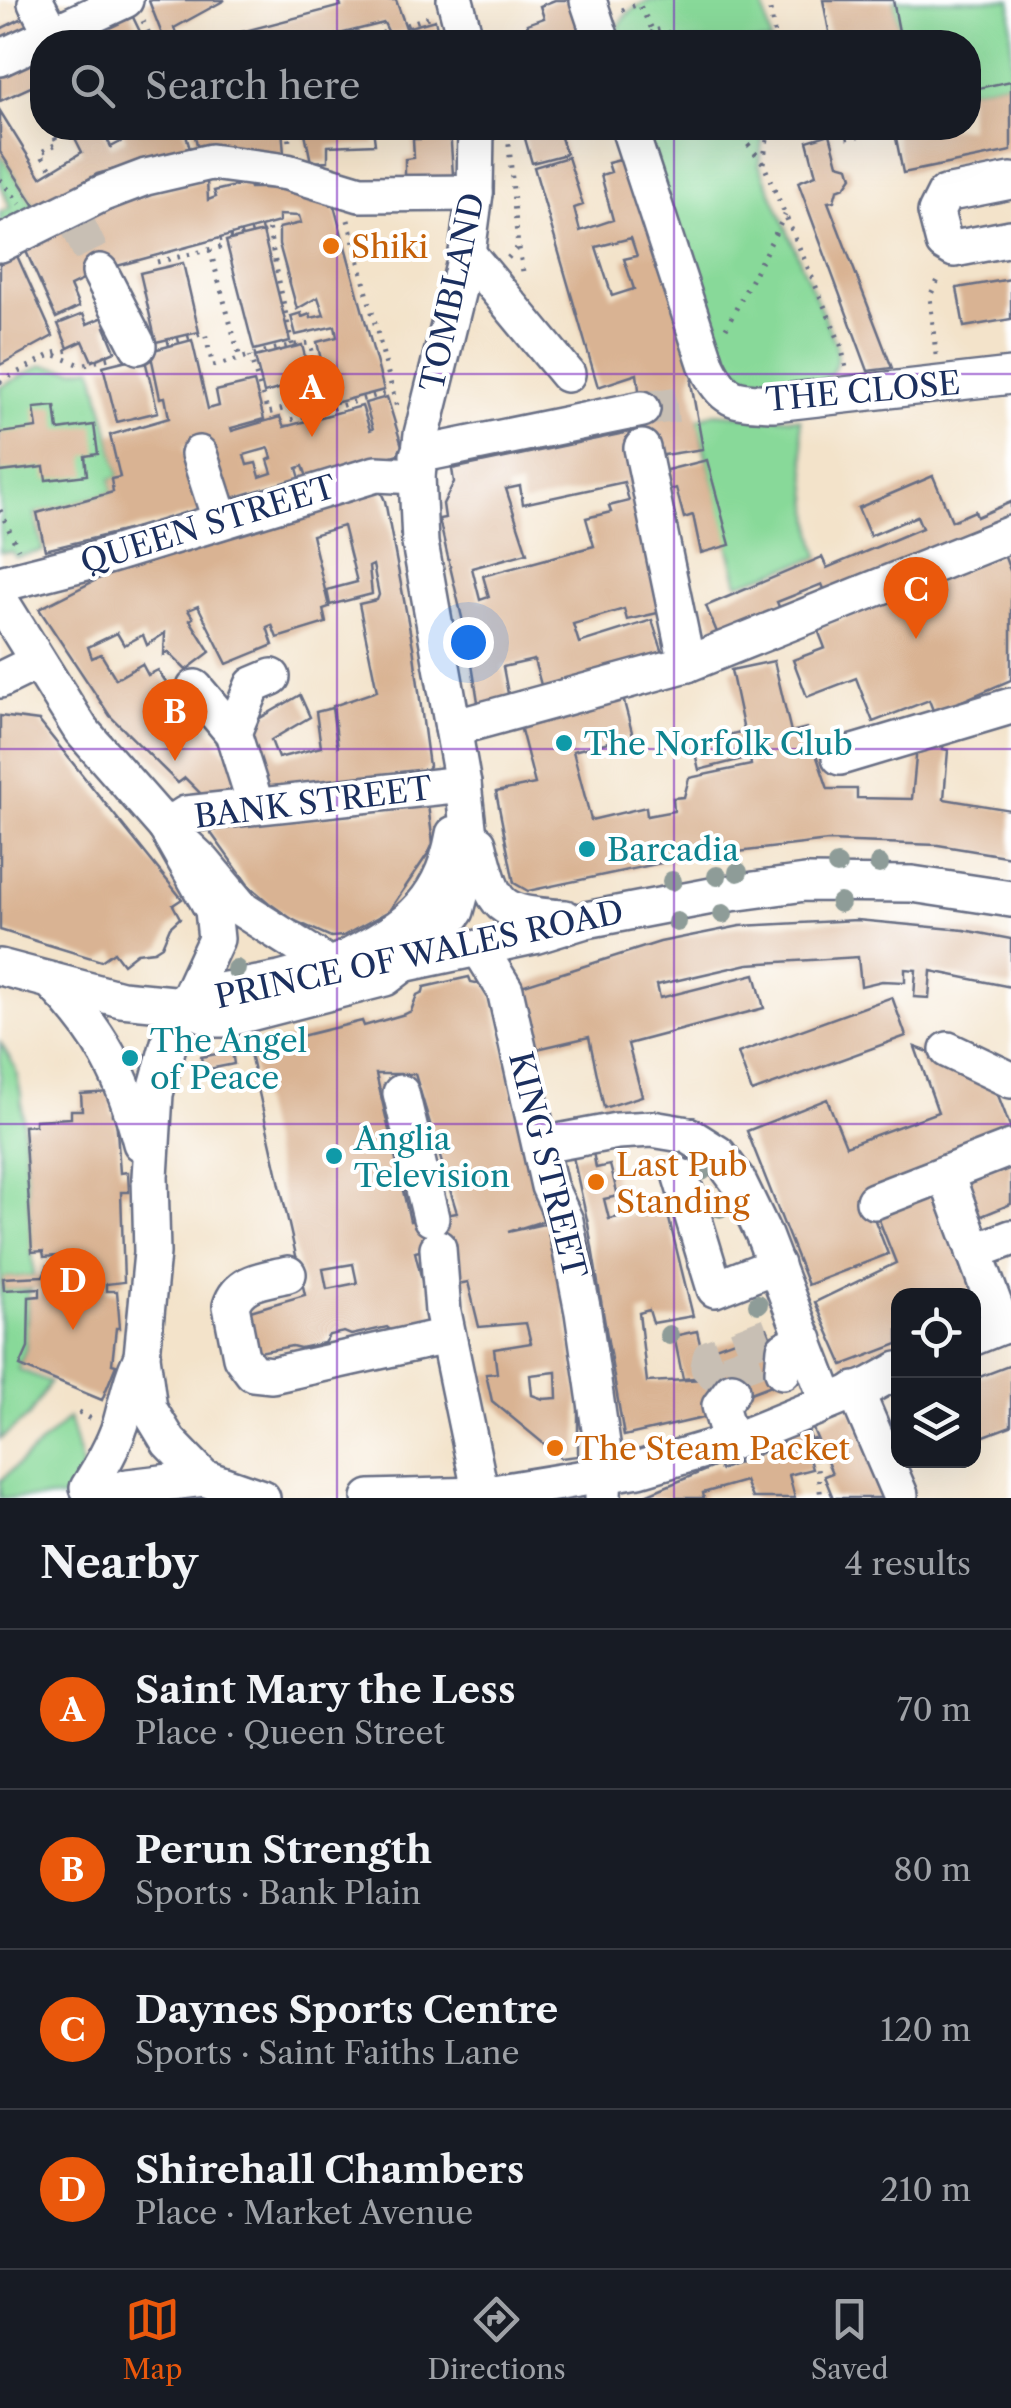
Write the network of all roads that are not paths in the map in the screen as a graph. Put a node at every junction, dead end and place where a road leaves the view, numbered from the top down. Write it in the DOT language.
graph roads {
  1 [pos="125,0"];
  2 [pos="455,0"];
  3 [pos="36,3"];
  4 [pos="51,30"];
  5 [pos="64,30"];
  6 [pos="463,30"];
  7 [pos="30,45"];
  8 [pos="0,58"];
  9 [pos="476,140"];
  10 [pos="634,140"];
  11 [pos="1011,181"];
  12 [pos="475,193"];
  13 [pos="1011,238"];
  14 [pos="0,244"];
  15 [pos="466,253"];
  16 [pos="100,272"];
  17 [pos="138,346"];
  18 [pos="567,374"];
  19 [pos="1011,376"];
  20 [pos="199,454"];
  21 [pos="417,466"];
  22 [pos="220,519"];
  23 [pos="1011,534"];
  24 [pos="0,584"];
  25 [pos="0,600"];
  26 [pos="37,662"];
  27 [pos="687,664"];
  28 [pos="272,677"];
  29 [pos="0,680"];
  30 [pos="195,688"];
  31 [pos="1011,706"];
  32 [pos="453,728"];
  33 [pos="233,733"];
  34 [pos="840,757"];
  35 [pos="463,784"];
  36 [pos="256,806"];
  37 [pos="166,827"];
  38 [pos="1011,899"];
  39 [pos="586,920"];
  40 [pos="272,930"];
  41 [pos="484,956"];
  42 [pos="404,964"];
  43 [pos="331,966"];
  44 [pos="0,967"];
  45 [pos="51,981"];
  46 [pos="272,996"];
  47 [pos="184,1006"];
  48 [pos="948,1050"];
  49 [pos="1011,1080"];
  50 [pos="401,1093"];
  51 [pos="542,1145"];
  52 [pos="1011,1148"];
  53 [pos="946,1175"];
  54 [pos="681,1177"];
  55 [pos="150,1178"];
  56 [pos="874,1201"];
  57 [pos="1011,1238"];
  58 [pos="974,1252"];
  59 [pos="776,1265"];
  60 [pos="288,1274"];
  61 [pos="995,1328"];
  62 [pos="448,1336"];
  63 [pos="142,1356"];
  64 [pos="723,1392"];
  65 [pos="851,1392"];
  66 [pos="731,1442"];
  67 [pos="904,1477"];
  68 [pos="204,1478"];
  69 [pos="602,1488"];
  70 [pos="94,1493"];
  71 [pos="478,1497"];
  72 [pos="262,1498"];
  73 [pos="370,1498"];
  1 -- 5 [label="street"];
  2 -- 6 [label="street"];
  3 -- 4 [label="street"];
  7 -- 8 [label="street"];
  9 -- 12 [label="street, TOMBLAND"];
  10 -- 19 [label="street, THE CLOSE"];
  11 -- 13 [label="street"];
  12 -- 14 [label="street"];
  12 -- 15 [label="street, TOMBLAND"];
  15 -- 18 [label="street"];
  15 -- 21 [label="street, TOMBLAND"];
  16 -- 17 [label="street"];
  20 -- 22 [label="street"];
  21 -- 22 [label="street, QUEEN STREET"];
  21 -- 27 [label="street"];
  21 -- 32 [label="street, TOMBLAND"];
  22 -- 24 [label="street, QUEEN STREET"];
  23 -- 27 [label="street"];
  25 -- 26 [label="street"];
  26 -- 29 [label="street"];
  26 -- 37 [label="street"];
  27 -- 32 [label="street"];
  28 -- 33 [label="street"];
  30 -- 33 [label="street"];
  31 -- 34 [label="street"];
  32 -- 35 [label="street, TOMBLAND"];
  33 -- 36 [label="street"];
  35 -- 36 [label="street, BANK STREET"];
  35 -- 39 [label="street"];
  35 -- 42 [label="street"];
  35 -- 43 [label="street"];
  36 -- 37 [label="street, BANK STREET"];
  37 -- 40 [label="street"];
  37 -- 47 [label="street"];
  38 -- 39 [label="street, PRINCE OF WALES ROAD"];
  39 -- 42 [label="street, PRINCE OF WALES ROAD"];
  40 -- 43 [label="street"];
  40 -- 46 [label="street"];
  41 -- 51 [label="street, KING STREET"];
  42 -- 43 [label="street, PRINCE OF WALES ROAD"];
  42 -- 46 [label="street"];
  43 -- 46 [label="street, PRINCE OF WALES ROAD"];
  44 -- 45 [label="street"];
  45 -- 47 [label="street"];
  45 -- 55 [label="street"];
  46 -- 47 [label="street, PRINCE OF WALES ROAD"];
  47 -- 55 [label="street"];
  48 -- 49 [label="street"];
  50 -- 62 [label="street"];
  51 -- 59 [label="street"];
  51 -- 69 [label="street, KING STREET"];
  52 -- 53 [label="street"];
  53 -- 56 [label="street"];
  53 -- 58 [label="street"];
  54 -- 59 [label="street"];
  55 -- 63 [label="street"];
  57 -- 58 [label="street"];
  58 -- 61 [label="street"];
  59 -- 65 [label="street"];
  60 -- 62 [label="street"];
  62 -- 71 [label="street"];
  63 -- 68 [label="street"];
  63 -- 70 [label="street"];
  64 -- 66 [label="street"];
  65 -- 66 [label="street"];
  65 -- 67 [label="street"];
  66 -- 69 [label="street"];
  68 -- 70 [label="street"];
  68 -- 72 [label="street"];
  69 -- 71 [label="street"];
  71 -- 73 [label="street"];
}
